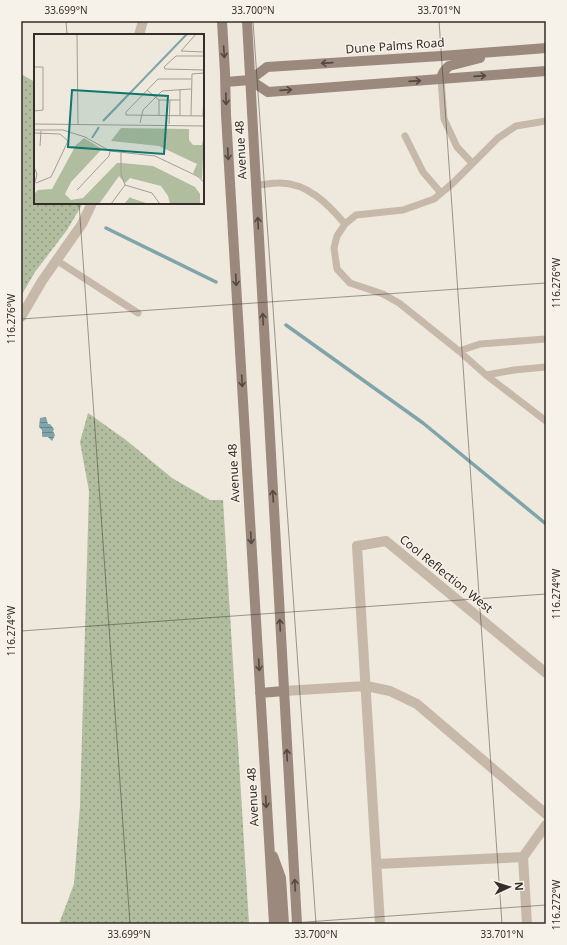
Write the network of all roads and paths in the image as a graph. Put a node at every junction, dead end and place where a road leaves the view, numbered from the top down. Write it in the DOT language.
graph roads {
  1 [pos="143,21"];
  2 [pos="222,21"];
  3 [pos="247,21"];
  4 [pos="139,34"];
  5 [pos="546,48"];
  6 [pos="505,51"];
  7 [pos="546,71"];
  8 [pos="441,79"];
  9 [pos="250,80"];
  10 [pos="226,82"];
  11 [pos="546,121"];
  12 [pos="405,136"];
  13 [pos="472,163"];
  14 [pos="256,185"];
  15 [pos="441,193"];
  16 [pos="92,204"];
  17 [pos="345,224"];
  18 [pos="56,260"];
  19 [pos="138,313"];
  20 [pos="21,317"];
  21 [pos="546,339"];
  22 [pos="459,351"];
  23 [pos="546,367"];
  24 [pos="486,375"];
  25 [pos="546,421"];
  26 [pos="546,673"];
  27 [pos="366,686"];
  28 [pos="284,691"];
  29 [pos="260,693"];
  30 [pos="546,814"];
  31 [pos="546,826"];
  32 [pos="269,843"];
  33 [pos="523,857"];
  34 [pos="376,864"];
  35 [pos="274,924"];
  36 [pos="284,924"];
  37 [pos="297,924"];
  38 [pos="380,924"];
  39 [pos="527,924"];
  1 -- 4 [label="street"];
  2 -- 10 [label="main road, Avenue 48, one-way"];
  3 -- 9 [label="main road, Avenue 48"];
  5 -- 6 [label="main road, Dune Palms Road"];
  6 -- 8 [label="main road"];
  6 -- 9 [label="main road, Dune Palms Road, one-way"];
  8 -- 7 [label="main road, one-way"];
  9 -- 8 [label="main road, one-way"];
  8 -- 13 [label="lane"];
  9 -- 10 [label="main road"];
  9 -- 14 [label="main road, Avenue 48"];
  10 -- 29 [label="main road, Avenue 48, one-way"];
  11 -- 13 [label="lane"];
  12 -- 15 [label="lane"];
  13 -- 15 [label="lane"];
  14 -- 17 [label="lane"];
  28 -- 14 [label="main road, Avenue 48, one-way"];
  15 -- 17 [label="lane"];
  16 -- 18 [label="street"];
  17 -- 22 [label="lane"];
  18 -- 19 [label="lane"];
  18 -- 20 [label="street"];
  21 -- 22 [label="lane"];
  22 -- 24 [label="lane"];
  23 -- 24 [label="lane"];
  24 -- 25 [label="lane"];
  26 -- 27 [label="street, Cool Reflection West"];
  27 -- 28 [label="street"];
  27 -- 30 [label="street"];
  27 -- 34 [label="street, Cool Reflection West"];
  28 -- 29 [label="main road"];
  37 -- 28 [label="main road, Avenue 48, one-way"];
  29 -- 32 [label="main road, Avenue 48, one-way"];
  31 -- 33 [label="street"];
  32 -- 35 [label="main road, Avenue 48"];
  32 -- 36 [label="main road"];
  33 -- 34 [label="street"];
  33 -- 39 [label="street"];
  34 -- 38 [label="street, Cool Reflection West"];
}
